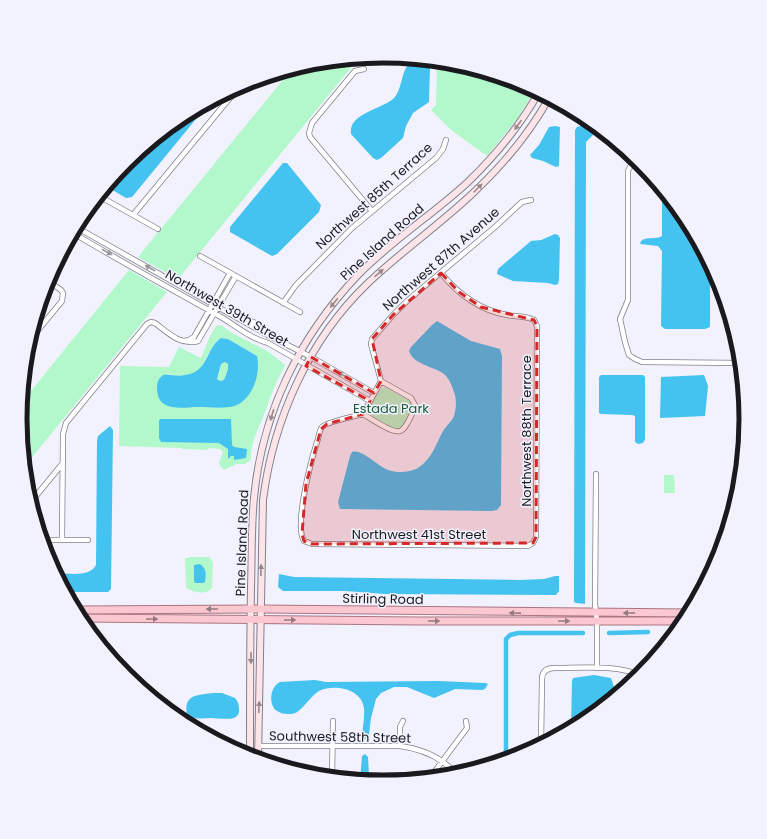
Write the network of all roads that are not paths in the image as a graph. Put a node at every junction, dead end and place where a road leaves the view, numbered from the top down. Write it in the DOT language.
graph roads {
  1 [pos="364,69"];
  2 [pos="230,98"];
  3 [pos="536,98"];
  4 [pos="546,103"];
  5 [pos="446,140"];
  6 [pos="632,163"];
  7 [pos="104,199"];
  8 [pos="531,200"];
  9 [pos="372,211"];
  10 [pos="134,215"];
  11 [pos="158,229"];
  12 [pos="82,230"];
  13 [pos="78,236"];
  14 [pos="200,256"];
  15 [pos="230,273"];
  16 [pos="441,273"];
  17 [pos="236,276"];
  18 [pos="54,285"];
  19 [pos="283,303"];
  20 [pos="212,304"];
  21 [pos="218,307"];
  22 [pos="209,310"];
  23 [pos="300,312"];
  24 [pos="214,313"];
  25 [pos="38,330"];
  26 [pos="182,341"];
  27 [pos="300,352"];
  28 [pos="311,357"];
  29 [pos="296,360"];
  30 [pos="735,363"];
  31 [pos="306,366"];
  32 [pos="381,381"];
  33 [pos="374,393"];
  34 [pos="370,401"];
  35 [pos="363,414"];
  36 [pos="63,463"];
  37 [pos="596,474"];
  38 [pos="35,496"];
  39 [pos="48,540"];
  40 [pos="62,540"];
  41 [pos="88,540"];
  42 [pos="535,545"];
  43 [pos="82,610"];
  44 [pos="123,610"];
  45 [pos="251,610"];
  46 [pos="260,610"];
  47 [pos="417,611"];
  48 [pos="596,613"];
  49 [pos="663,613"];
  50 [pos="683,613"];
  51 [pos="87,618"];
  52 [pos="123,618"];
  53 [pos="251,619"];
  54 [pos="260,620"];
  55 [pos="418,621"];
  56 [pos="665,621"];
  57 [pos="678,621"];
  58 [pos="596,622"];
  59 [pos="597,668"];
  60 [pos="635,673"];
  61 [pos="403,720"];
  62 [pos="334,721"];
  63 [pos="466,721"];
  64 [pos="541,739"];
  65 [pos="258,746"];
  66 [pos="332,746"];
  67 [pos="400,746"];
  68 [pos="250,750"];
  69 [pos="258,753"];
  70 [pos="442,761"];
  71 [pos="451,769"];
  72 [pos="332,772"];
  73 [pos="433,772"];
  1 -- 9 [label="street"];
  2 -- 10 [label="street"];
  3 -- 27 [label="main road, Pine Island Road, one-way"];
  28 -- 4 [label="main road, Pine Island Road, one-way"];
  5 -- 9 [label="street, Northwest 85th Terrace"];
  6 -- 30 [label="street"];
  7 -- 10 [label="street"];
  8 -- 16 [label="street, Northwest 87th Avenue"];
  9 -- 19 [label="street, Northwest 85th Terrace"];
  10 -- 11 [label="street"];
  20 -- 12 [label="street, Northwest 39th Street, one-way"];
  13 -- 22 [label="street, Northwest 39th Street, one-way"];
  14 -- 15 [label="street"];
  15 -- 17 [label="street"];
  15 -- 20 [label="street"];
  16 -- 32 [label="street, Northwest 87th Avenue"];
  16 -- 42 [label="street, Northwest 88th Terrace"];
  17 -- 19 [label="street"];
  17 -- 21 [label="street"];
  18 -- 25 [label="street"];
  19 -- 23 [label="street"];
  20 -- 21 [label="street, Northwest 39th Street"];
  20 -- 22 [label="street"];
  21 -- 24 [label="street"];
  21 -- 27 [label="street, Northwest 39th Street"];
  22 -- 24 [label="street, Northwest 39th Street"];
  22 -- 26 [label="street"];
  24 -- 26 [label="street"];
  24 -- 29 [label="street, Northwest 39th Street"];
  26 -- 36 [label="street"];
  27 -- 28 [label="street, Northwest 39th Street"];
  27 -- 29 [label="main road, Pine Island Road"];
  28 -- 31 [label="main road, Pine Island Road"];
  33 -- 28 [label="street, Northwest 39th Street, one-way"];
  29 -- 31 [label="street, Northwest 39th Street"];
  29 -- 45 [label="main road, Pine Island Road, one-way"];
  31 -- 34 [label="street, Northwest 39th Street"];
  46 -- 31 [label="main road, Pine Island Road, one-way"];
  32 -- 33 [label="street"];
  32 -- 35 [label="street"];
  33 -- 34 [label="street"];
  34 -- 35 [label="street"];
  35 -- 42 [label="street, Northwest 41st Street"];
  36 -- 38 [label="street"];
  36 -- 40 [label="street"];
  37 -- 48 [label="street"];
  39 -- 40 [label="street"];
  40 -- 41 [label="street"];
  43 -- 44 [label="main road, Stirling Road"];
  45 -- 44 [label="main road, Stirling Road, one-way"];
  44 -- 52 [label="main road"];
  45 -- 46 [label="main road, Stirling Road"];
  45 -- 53 [label="main road, Pine Island Road"];
  46 -- 47 [label="main road, Stirling Road"];
  46 -- 54 [label="main road, Pine Island Road"];
  48 -- 47 [label="main road, Stirling Road, one-way"];
  47 -- 55 [label="main road"];
  49 -- 48 [label="main road, Stirling Road, one-way"];
  48 -- 58 [label="street"];
  49 -- 50 [label="main road, Stirling Road"];
  49 -- 56 [label="main road"];
  51 -- 52 [label="main road, Stirling Road"];
  52 -- 53 [label="main road, Stirling Road, one-way"];
  53 -- 54 [label="main road, Stirling Road"];
  53 -- 68 [label="main road, Pine Island Road, one-way"];
  54 -- 55 [label="main road, Stirling Road, one-way"];
  65 -- 54 [label="main road, Pine Island Road, one-way"];
  55 -- 58 [label="main road, Stirling Road, one-way"];
  56 -- 57 [label="main road, Stirling Road"];
  56 -- 58 [label="main road, Stirling Road"];
  58 -- 59 [label="street"];
  59 -- 60 [label="street"];
  59 -- 64 [label="street"];
  61 -- 67 [label="street"];
  62 -- 66 [label="street"];
  63 -- 70 [label="street"];
  65 -- 66 [label="street, Southwest 58th Street"];
  65 -- 69 [label="main road, Pine Island Road"];
  66 -- 67 [label="street, Southwest 58th Street"];
  66 -- 72 [label="street"];
  67 -- 70 [label="street, Southwest 58th Street"];
  70 -- 71 [label="street, Southwest 58th Street"];
  70 -- 73 [label="street"];
}
